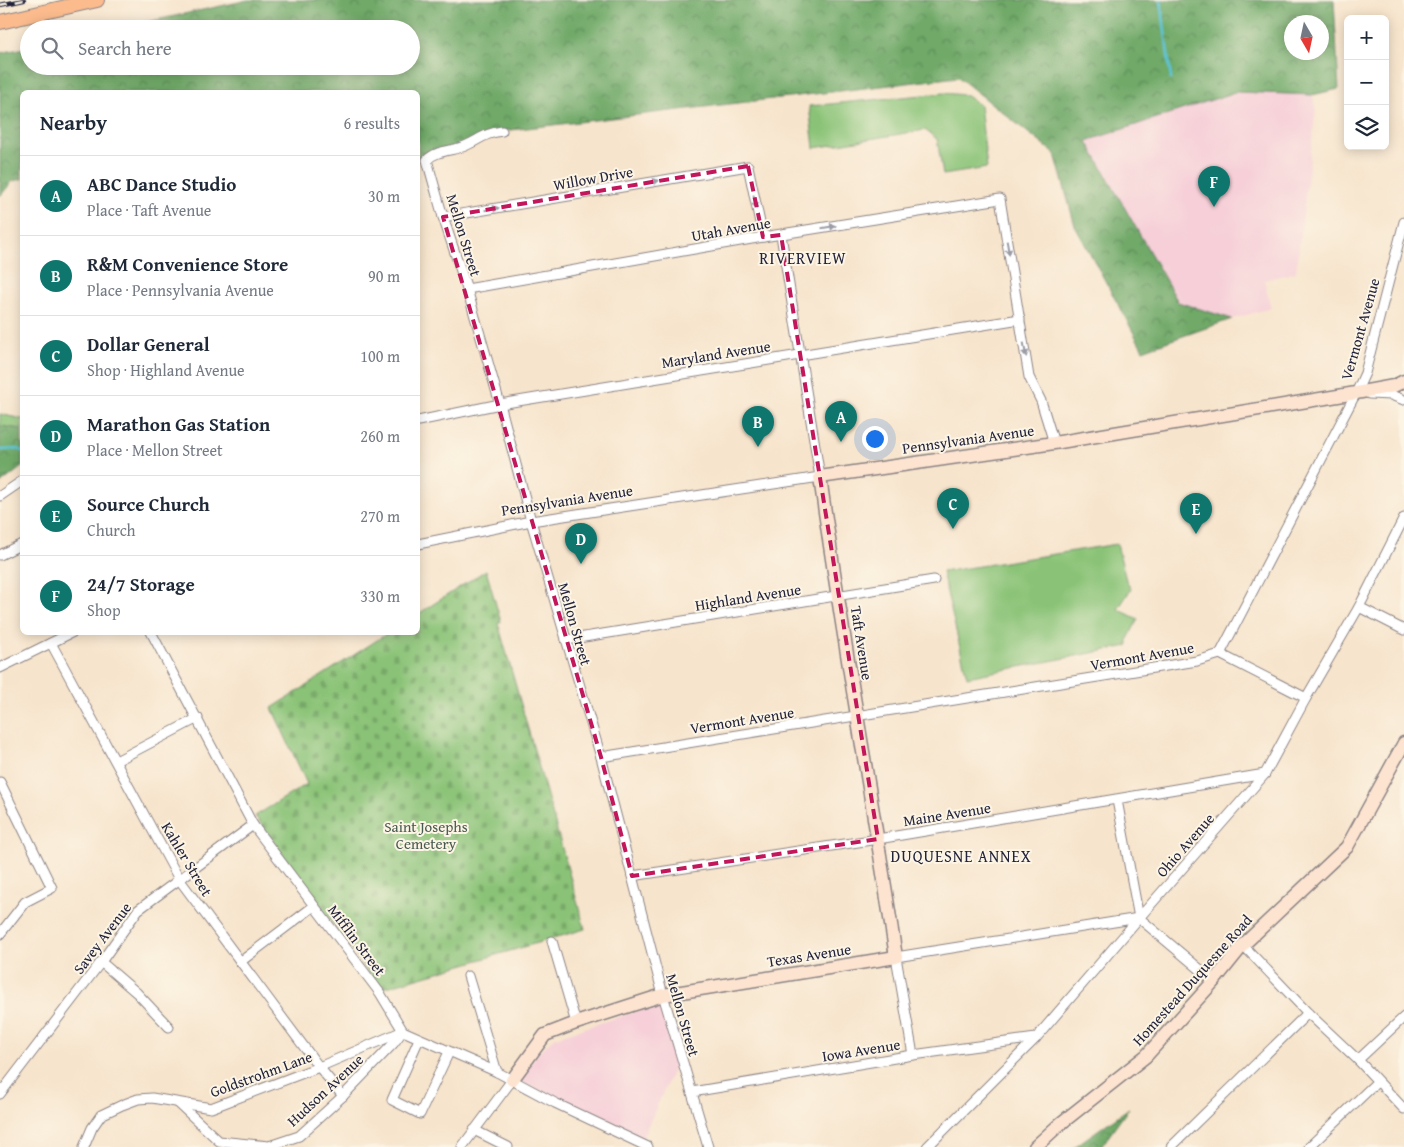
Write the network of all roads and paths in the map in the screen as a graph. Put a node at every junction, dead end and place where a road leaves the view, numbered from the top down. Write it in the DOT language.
graph roads {
  1 [pos="97,0"];
  2 [pos="0,22"];
  3 [pos="502,131"];
  4 [pos="444,217"];
  5 [pos="1404,222"];
  6 [pos="781,235"];
  7 [pos="763,237"];
  8 [pos="467,289"];
  9 [pos="1020,319"];
  10 [pos="799,354"];
  11 [pos="1404,382"];
  12 [pos="1356,393"];
  13 [pos="1404,400"];
  14 [pos="500,404"];
  15 [pos="420,421"];
  16 [pos="1054,442"];
  17 [pos="820,477"];
  18 [pos="20,482"];
  19 [pos="0,496"];
  20 [pos="1404,518"];
  21 [pos="531,521"];
  22 [pos="420,544"];
  23 [pos="20,545"];
  24 [pos="0,555"];
  25 [pos="934,580"];
  26 [pos="838,596"];
  27 [pos="1359,607"];
  28 [pos="1404,630"];
  29 [pos="67,635"];
  30 [pos="153,635"];
  31 [pos="566,640"];
  32 [pos="51,643"];
  33 [pos="1220,654"];
  34 [pos="0,668"];
  35 [pos="1306,698"];
  36 [pos="857,716"];
  37 [pos="198,718"];
  38 [pos="1404,744"];
  39 [pos="601,756"];
  40 [pos="116,761"];
  41 [pos="1265,774"];
  42 [pos="0,782"];
  43 [pos="1118,800"];
  44 [pos="254,825"];
  45 [pos="878,839"];
  46 [pos="632,876"];
  47 [pos="179,879"];
  48 [pos="314,906"];
  49 [pos="1139,918"];
  50 [pos="0,934"];
  51 [pos="552,940"];
  52 [pos="1243,945"];
  53 [pos="896,957"];
  54 [pos="101,962"];
  55 [pos="240,962"];
  56 [pos="468,976"];
  57 [pos="1214,981"];
  58 [pos="662,995"];
  59 [pos="1308,1013"];
  60 [pos="1404,1017"];
  61 [pos="576,1023"];
  62 [pos="169,1027"];
  63 [pos="403,1031"];
  64 [pos="1036,1038"];
  65 [pos="419,1039"];
  66 [pos="449,1052"];
  67 [pos="913,1055"];
  68 [pos="1358,1060"];
  69 [pos="319,1067"];
  70 [pos="497,1072"];
  71 [pos="512,1080"];
  72 [pos="1377,1082"];
  73 [pos="692,1092"];
  74 [pos="0,1094"];
  75 [pos="343,1096"];
  76 [pos="178,1103"];
  77 [pos="1404,1109"];
  78 [pos="474,1130"];
  79 [pos="84,1147"];
  80 [pos="462,1147"];
  81 [pos="508,1147"];
  82 [pos="648,1147"];
  83 [pos="708,1147"];
  84 [pos="927,1147"];
  85 [pos="1035,1147"];
  86 [pos="1171,1147"];
  87 [pos="1309,1147"];
  1 -- 2 [label="main road"];
  3 -- 4 [label="street, Mellon Street"];
  4 -- 7 [label="street, Willow Drive, one-way"];
  4 -- 8 [label="street, Mellon Street"];
  5 -- 12 [label="street, Vermont Avenue"];
  6 -- 7 [label="street, Utah Avenue"];
  6 -- 9 [label="street, Utah Avenue, one-way"];
  6 -- 10 [label="street, Taft Avenue"];
  7 -- 8 [label="street, Utah Avenue"];
  8 -- 14 [label="street, Mellon Street"];
  9 -- 10 [label="street, Maryland Avenue"];
  9 -- 16 [label="street, one-way"];
  10 -- 14 [label="street, Maryland Avenue"];
  10 -- 17 [label="street, Taft Avenue"];
  11 -- 12 [label="street, Pennsylvania Avenue"];
  12 -- 13 [label="street"];
  12 -- 16 [label="street, Pennsylvania Avenue"];
  12 -- 33 [label="street, Vermont Avenue"];
  14 -- 15 [label="street, Maryland Avenue"];
  14 -- 21 [label="street, Mellon Street"];
  16 -- 17 [label="street, Pennsylvania Avenue"];
  17 -- 21 [label="street, Pennsylvania Avenue"];
  17 -- 26 [label="street, Taft Avenue"];
  18 -- 19 [label="street"];
  20 -- 27 [label="street, Ohio Avenue"];
  21 -- 22 [label="street, Pennsylvania Avenue"];
  21 -- 31 [label="street, Mellon Street"];
  23 -- 24 [label="street"];
  25 -- 26 [label="street, Highland Avenue"];
  26 -- 31 [label="street, Highland Avenue"];
  26 -- 36 [label="street, Taft Avenue"];
  27 -- 28 [label="street"];
  27 -- 35 [label="street, Ohio Avenue"];
  29 -- 32 [label="street"];
  30 -- 37 [label="street, Mifflin Street"];
  31 -- 39 [label="street, Mellon Street"];
  32 -- 34 [label="street"];
  32 -- 40 [label="street, Kahler Street"];
  33 -- 35 [label="street"];
  33 -- 36 [label="street, Vermont Avenue"];
  35 -- 41 [label="street, Ohio Avenue"];
  36 -- 39 [label="street, Vermont Avenue"];
  36 -- 45 [label="street, Taft Avenue"];
  37 -- 40 [label="street"];
  37 -- 44 [label="street, Mifflin Street"];
  38 -- 52 [label="street, Homestead Duquesne Road"];
  39 -- 46 [label="street, Mellon Street"];
  40 -- 47 [label="street, Kahler Street"];
  41 -- 43 [label="street, Maine Avenue"];
  41 -- 49 [label="street, Ohio Avenue"];
  42 -- 50 [label="street"];
  43 -- 45 [label="street, Maine Avenue"];
  43 -- 49 [label="street"];
  44 -- 47 [label="street, Savey Avenue"];
  44 -- 48 [label="street, Mifflin Street"];
  45 -- 46 [label="street, Maine Avenue"];
  45 -- 53 [label="street, Taft Avenue"];
  46 -- 58 [label="street, Mellon Street"];
  47 -- 54 [label="street, Savey Avenue"];
  47 -- 55 [label="street, Kahler Street"];
  48 -- 55 [label="street"];
  48 -- 63 [label="street, Mifflin Street"];
  49 -- 53 [label="street, Texas Avenue"];
  49 -- 57 [label="street"];
  49 -- 64 [label="street, Ohio Avenue"];
  51 -- 61 [label="street"];
  52 -- 57 [label="street, Homestead Duquesne Road"];
  52 -- 59 [label="street"];
  53 -- 58 [label="street, Texas Avenue"];
  53 -- 67 [label="street, Taft Avenue"];
  54 -- 62 [label="street"];
  54 -- 74 [label="street, Savey Avenue"];
  55 -- 69 [label="street, Kahler Street"];
  56 -- 70 [label="street"];
  57 -- 85 [label="street, Homestead Duquesne Road"];
  58 -- 61 [label="street, Texas Avenue"];
  58 -- 73 [label="street, Mellon Street"];
  59 -- 68 [label="street"];
  59 -- 86 [label="street"];
  60 -- 68 [label="street"];
  61 -- 71 [label="street, Texas Avenue"];
  63 -- 65 [label="street"];
  63 -- 69 [label="street, Goldstrohm Lane"];
  63 -- 75 [label="street, Hudson Avenue"];
  64 -- 67 [label="street, Iowa Avenue"];
  64 -- 84 [label="street, Ohio Avenue"];
  65 -- 66 [label="street"];
  65 -- 66 [label="street"];
  66 -- 70 [label="street"];
  67 -- 73 [label="street, Iowa Avenue"];
  68 -- 72 [label="street"];
  69 -- 75 [label="street, Kahler Street"];
  69 -- 76 [label="street, Goldstrohm Lane"];
  70 -- 71 [label="street"];
  71 -- 78 [label="street"];
  71 -- 82 [label="street"];
  72 -- 77 [label="street"];
  72 -- 87 [label="street"];
  73 -- 83 [label="street, Mellon Street"];
  75 -- 76 [label="street, Hudson Avenue"];
  76 -- 79 [label="street, Goldstrohm Lane"];
  78 -- 80 [label="street"];
  78 -- 81 [label="street"];
}
